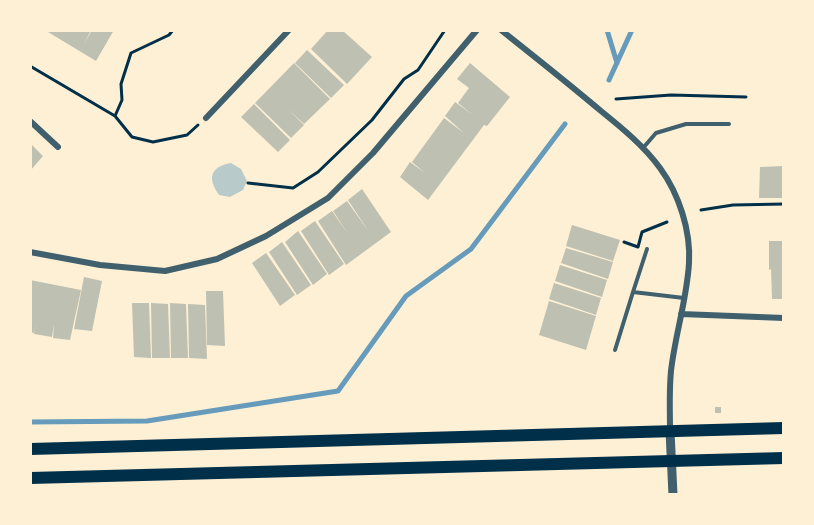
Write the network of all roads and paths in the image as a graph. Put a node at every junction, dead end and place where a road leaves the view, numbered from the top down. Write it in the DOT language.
graph roads {
  1 [pos="173,30"];
  2 [pos="289,30"];
  3 [pos="445,30"];
  4 [pos="477,30"];
  5 [pos="501,30"];
  6 [pos="30,66"];
  7 [pos="746,97"];
  8 [pos="616,99"];
  9 [pos="115,116"];
  10 [pos="206,118"];
  11 [pos="30,121"];
  12 [pos="729,124"];
  13 [pos="57,147"];
  14 [pos="643,148"];
  15 [pos="248,183"];
  16 [pos="784,204"];
  17 [pos="701,210"];
  18 [pos="667,222"];
  19 [pos="624,242"];
  20 [pos="646,249"];
  21 [pos="30,252"];
  22 [pos="633,292"];
  23 [pos="685,298"];
  24 [pos="681,314"];
  25 [pos="784,318"];
  26 [pos="615,350"];
  27 [pos="784,428"];
  28 [pos="670,430"];
  29 [pos="30,449"];
  30 [pos="784,458"];
  31 [pos="672,460"];
  32 [pos="30,478"];
  33 [pos="673,495"];
  1 -- 9 [label="path"];
  2 -- 10 [label="street"];
  3 -- 15 [label="path"];
  4 -- 21 [label="street"];
  5 -- 14 [label="street"];
  6 -- 9 [label="path"];
  7 -- 8 [label="path"];
  9 -- 10 [label="path"];
  11 -- 13 [label="street"];
  12 -- 14 [label="lane"];
  14 -- 23 [label="street"];
  16 -- 17 [label="path"];
  18 -- 19 [label="path"];
  20 -- 22 [label="lane"];
  22 -- 23 [label="lane"];
  22 -- 26 [label="lane"];
  23 -- 24 [label="street"];
  24 -- 25 [label="street"];
  24 -- 28 [label="street"];
  27 -- 28 [label="main road"];
  28 -- 29 [label="main road"];
  28 -- 31 [label="street"];
  30 -- 31 [label="main road"];
  31 -- 32 [label="main road"];
  31 -- 33 [label="street"];
}
